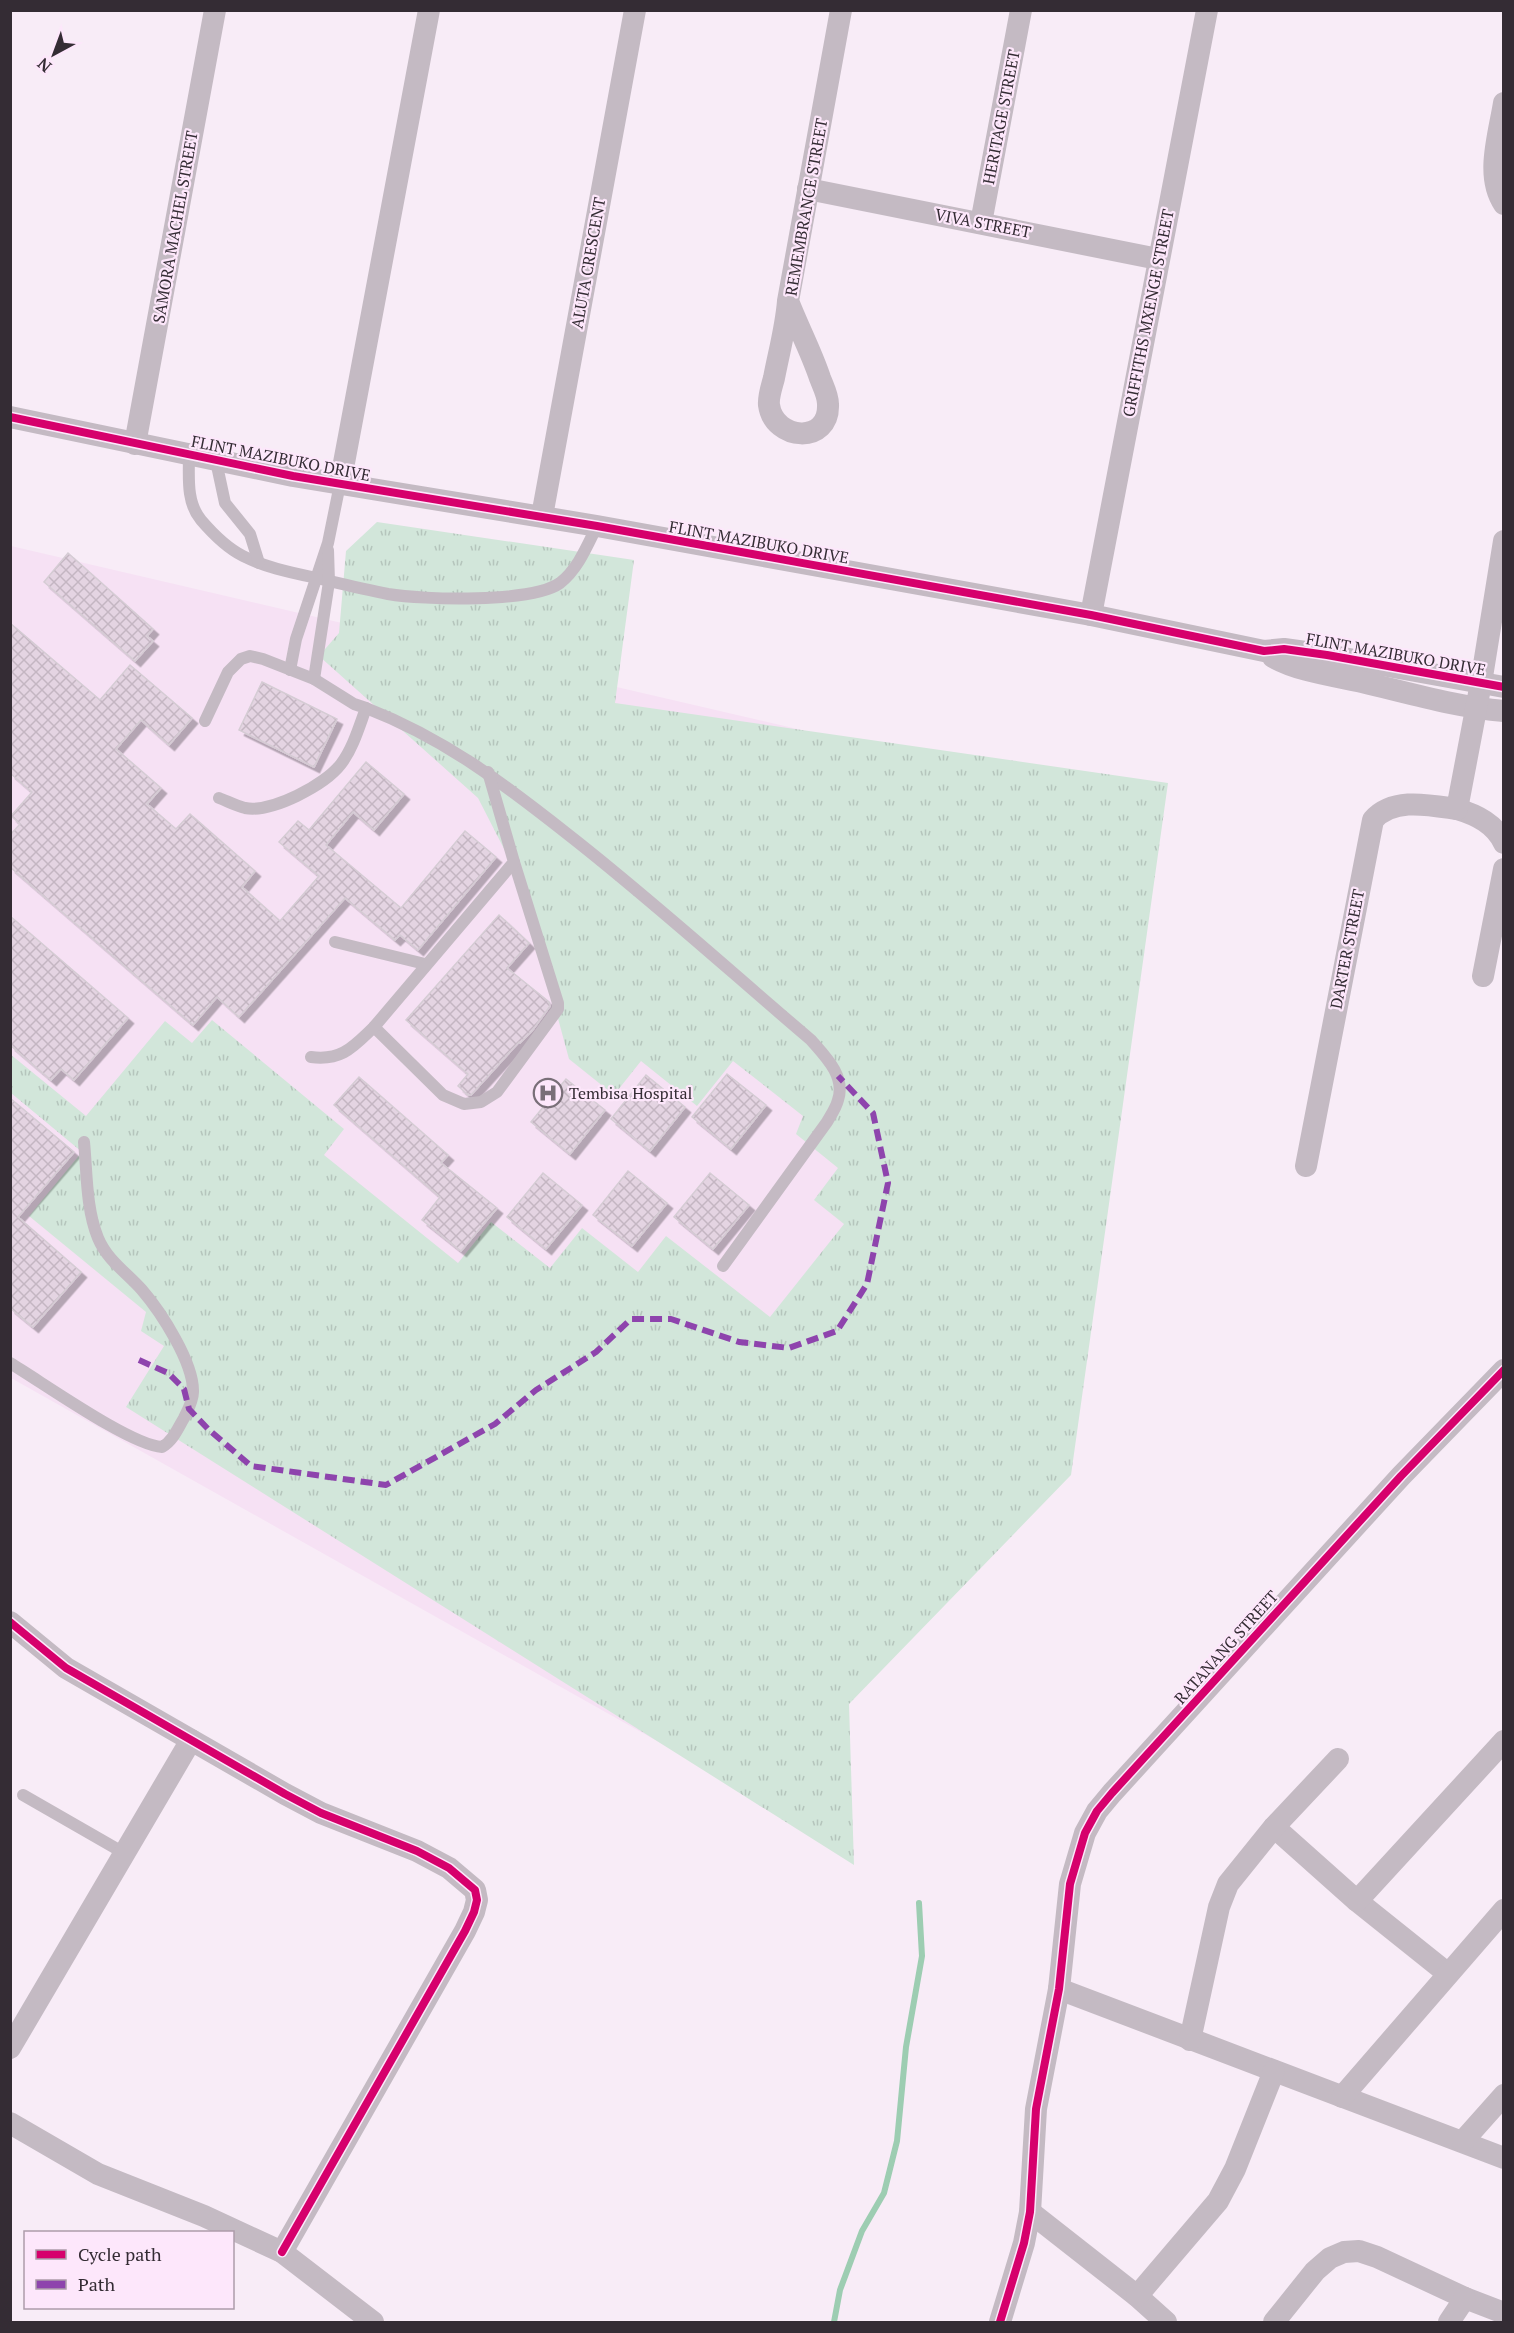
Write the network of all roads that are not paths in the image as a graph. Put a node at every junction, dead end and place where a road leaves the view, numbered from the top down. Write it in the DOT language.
graph roads {
  1 [pos="215,10"];
  2 [pos="429,10"];
  3 [pos="635,10"];
  4 [pos="841,10"];
  5 [pos="1021,10"];
  6 [pos="1207,10"];
  7 [pos="1503,103"];
  8 [pos="808,189"];
  9 [pos="1503,204"];
  10 [pos="981,223"];
  11 [pos="1158,259"];
  12 [pos="788,301"];
  13 [pos="10,417"];
  14 [pos="135,444"];
  15 [pos="189,454"];
  16 [pos="216,460"];
  17 [pos="340,484"];
  18 [pos="542,516"];
  19 [pos="597,526"];
  20 [pos="328,543"];
  21 [pos="1503,543"];
  22 [pos="259,562"];
  23 [pos="315,578"];
  24 [pos="330,582"];
  25 [pos="1091,615"];
  26 [pos="1264,651"];
  27 [pos="290,670"];
  28 [pos="314,679"];
  29 [pos="1481,683"];
  30 [pos="1503,687"];
  31 [pos="366,708"];
  32 [pos="1476,709"];
  33 [pos="1503,711"];
  34 [pos="205,721"];
  35 [pos="488,772"];
  36 [pos="219,798"];
  37 [pos="1457,809"];
  38 [pos="1503,843"];
  39 [pos="514,862"];
  40 [pos="1503,869"];
  41 [pos="335,942"];
  42 [pos="425,964"];
  43 [pos="1483,976"];
  44 [pos="374,1028"];
  45 [pos="311,1057"];
  46 [pos="84,1142"];
  47 [pos="1306,1166"];
  48 [pos="723,1266"];
  49 [pos="10,1363"];
  50 [pos="1503,1370"];
  51 [pos="10,1622"];
  52 [pos="191,1740"];
  53 [pos="1503,1740"];
  54 [pos="1338,1759"];
  55 [pos="23,1795"];
  56 [pos="1274,1827"];
  57 [pos="124,1853"];
  58 [pos="1357,1901"];
  59 [pos="1503,1910"];
  60 [pos="1447,1973"];
  61 [pos="1059,1989"];
  62 [pos="1190,2040"];
  63 [pos="10,2048"];
  64 [pos="1274,2071"];
  65 [pos="1503,2095"];
  66 [pos="1342,2097"];
  67 [pos="10,2123"];
  68 [pos="1462,2141"];
  69 [pos="1503,2158"];
  70 [pos="1030,2212"];
  71 [pos="282,2252"];
  72 [pos="1137,2296"];
  73 [pos="1465,2298"];
  74 [pos="1503,2313"];
  75 [pos="373,2322"];
  76 [pos="1000,2322"];
  77 [pos="1167,2322"];
  78 [pos="1274,2322"];
  79 [pos="1449,2322"];
  1 -- 14 [label="street, SAMORA MACHEL STREET"];
  2 -- 17 [label="street"];
  3 -- 18 [label="street, ALUTA CRESCENT"];
  4 -- 8 [label="street, REMEMBRANCE STREET"];
  5 -- 10 [label="street, HERITAGE STREET"];
  6 -- 11 [label="street, GRIFFITHS MXENGE STREET"];
  7 -- 9 [label="street"];
  8 -- 10 [label="street, VIVA STREET"];
  8 -- 12 [label="street, REMEMBRANCE STREET"];
  10 -- 11 [label="street, VIVA STREET"];
  11 -- 25 [label="street, GRIFFITHS MXENGE STREET"];
  12 -- 12 [label="street, REMEMBRANCE STREET"];
  13 -- 14 [label="street, FLINT MAZIBUKO DRIVE"];
  14 -- 15 [label="street, FLINT MAZIBUKO DRIVE"];
  15 -- 16 [label="street, FLINT MAZIBUKO DRIVE"];
  15 -- 22 [label="lane"];
  16 -- 17 [label="street, FLINT MAZIBUKO DRIVE"];
  16 -- 22 [label="lane"];
  17 -- 18 [label="street, FLINT MAZIBUKO DRIVE"];
  17 -- 20 [label="lane"];
  18 -- 19 [label="street, FLINT MAZIBUKO DRIVE"];
  19 -- 24 [label="lane"];
  19 -- 25 [label="street, FLINT MAZIBUKO DRIVE"];
  20 -- 23 [label="lane"];
  20 -- 24 [label="lane"];
  21 -- 29 [label="street"];
  22 -- 23 [label="lane"];
  23 -- 24 [label="lane"];
  23 -- 27 [label="lane"];
  24 -- 28 [label="lane"];
  25 -- 26 [label="street, FLINT MAZIBUKO DRIVE"];
  26 -- 29 [label="street, FLINT MAZIBUKO DRIVE"];
  26 -- 32 [label="street, FLINT MAZIBUKO DRIVE"];
  27 -- 28 [label="lane"];
  27 -- 34 [label="lane"];
  28 -- 31 [label="lane"];
  29 -- 30 [label="street, FLINT MAZIBUKO DRIVE"];
  29 -- 32 [label="street"];
  31 -- 35 [label="lane"];
  31 -- 36 [label="lane"];
  32 -- 33 [label="street, FLINT MAZIBUKO DRIVE"];
  32 -- 37 [label="street"];
  35 -- 39 [label="lane"];
  35 -- 48 [label="lane"];
  37 -- 38 [label="street, DARTER STREET"];
  37 -- 47 [label="street, DARTER STREET"];
  39 -- 42 [label="lane"];
  39 -- 44 [label="lane"];
  40 -- 43 [label="street"];
  41 -- 42 [label="lane"];
  42 -- 44 [label="lane"];
  44 -- 45 [label="lane"];
  46 -- 49 [label="lane"];
  50 -- 61 [label="street, RATANANG STREET"];
  51 -- 52 [label="street"];
  52 -- 57 [label="street"];
  52 -- 71 [label="street"];
  53 -- 58 [label="street"];
  54 -- 56 [label="street"];
  55 -- 57 [label="lane"];
  56 -- 58 [label="street"];
  56 -- 62 [label="street"];
  57 -- 63 [label="street"];
  58 -- 60 [label="street"];
  59 -- 60 [label="street"];
  60 -- 66 [label="street"];
  61 -- 62 [label="street"];
  61 -- 70 [label="street, RATANANG STREET"];
  62 -- 64 [label="street"];
  64 -- 66 [label="street"];
  64 -- 72 [label="street"];
  65 -- 68 [label="street"];
  66 -- 68 [label="street"];
  67 -- 71 [label="street"];
  68 -- 69 [label="street"];
  70 -- 72 [label="street"];
  70 -- 76 [label="street, RATANANG STREET"];
  71 -- 75 [label="street"];
  72 -- 77 [label="street"];
  73 -- 74 [label="street"];
  73 -- 78 [label="street"];
  73 -- 79 [label="street"];
}
